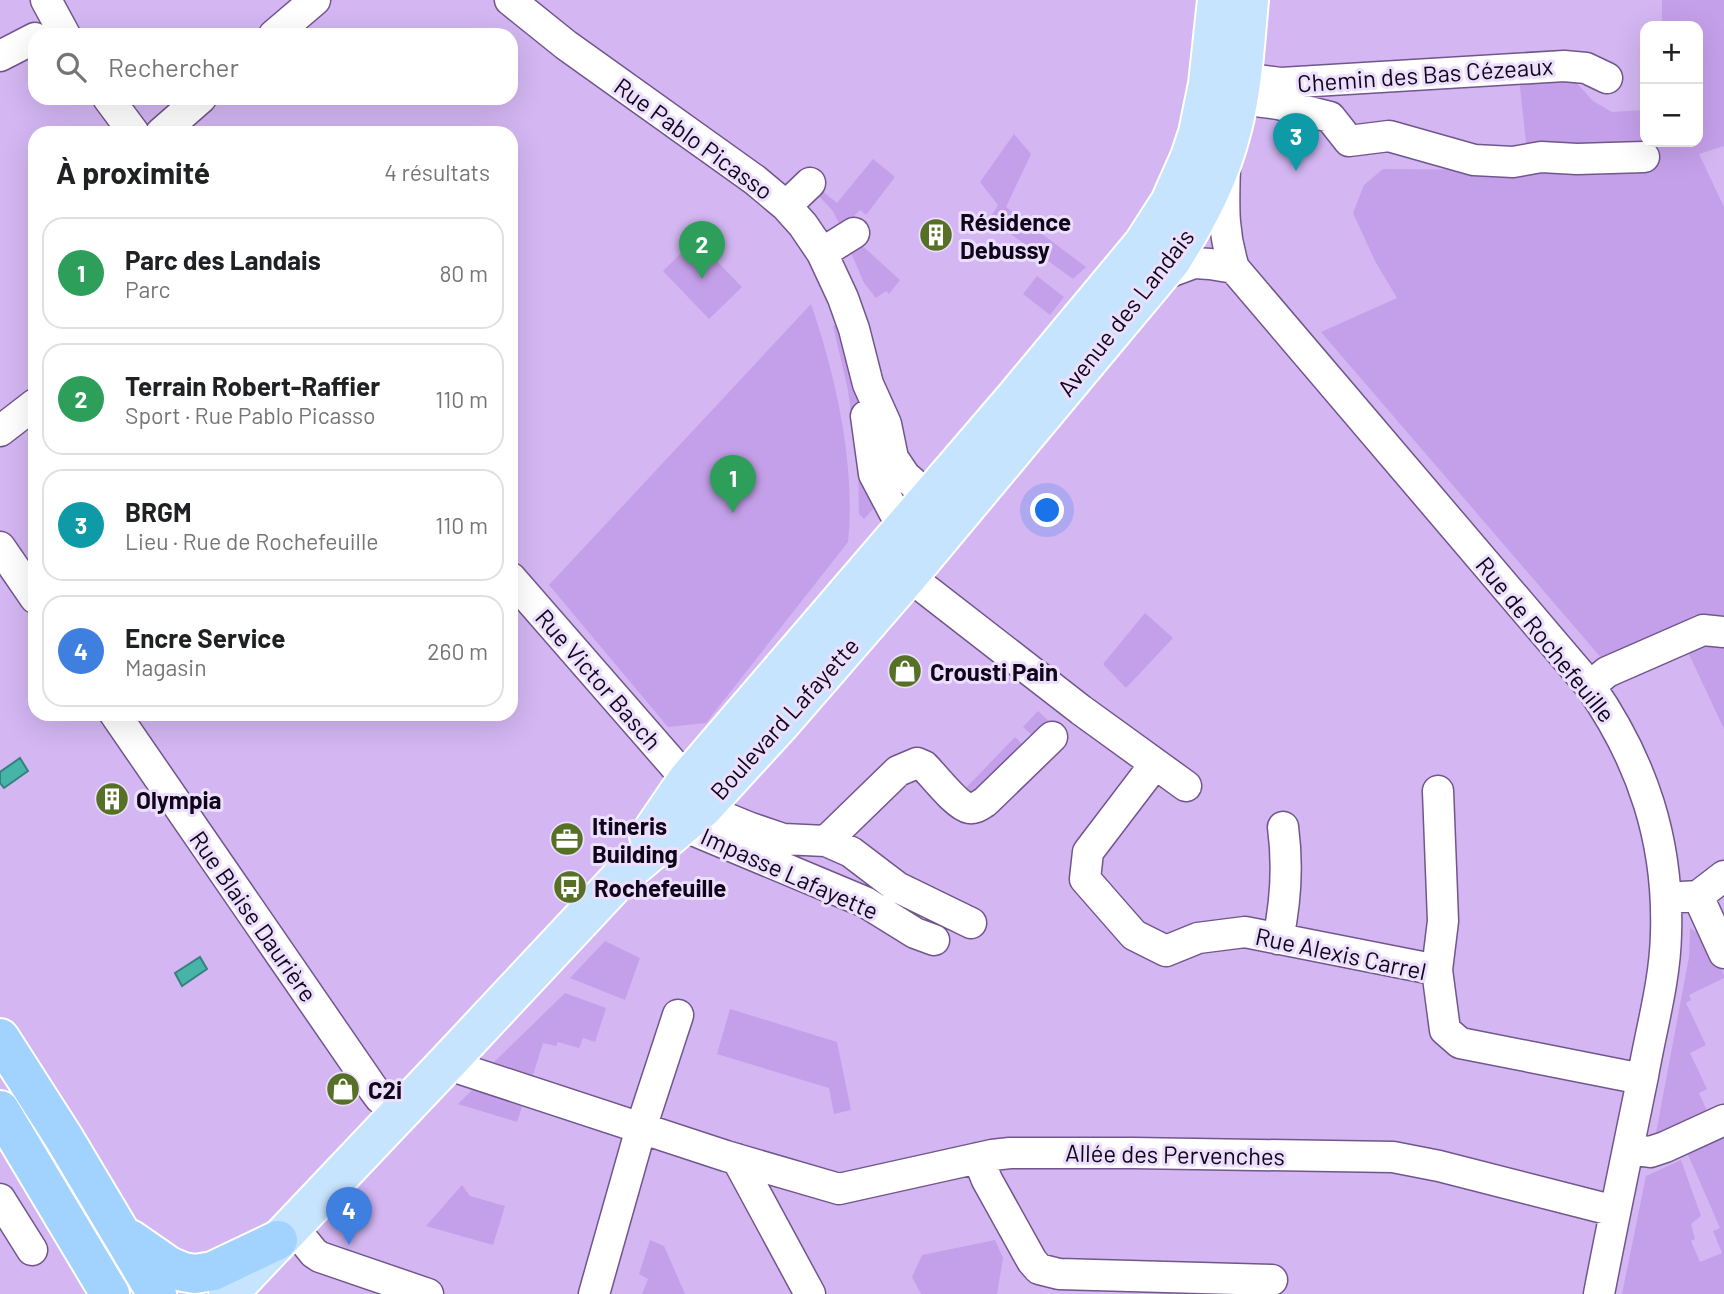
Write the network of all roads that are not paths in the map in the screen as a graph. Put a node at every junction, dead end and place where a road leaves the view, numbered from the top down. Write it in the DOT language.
graph roads {
  1 [pos="46,0"];
  2 [pos="315,0"];
  3 [pos="510,0"];
  4 [pos="1217,0"];
  5 [pos="1249,0"];
  6 [pos="49,28"];
  7 [pos="282,28"];
  8 [pos="28,44"];
  9 [pos="0,56"];
  10 [pos="1607,78"];
  11 [pos="1240,89"];
  12 [pos="113,105"];
  13 [pos="193,105"];
  14 [pos="129,126"];
  15 [pos="168,126"];
  16 [pos="1225,153"];
  17 [pos="1644,157"];
  18 [pos="810,183"];
  19 [pos="786,206"];
  20 [pos="854,233"];
  21 [pos="822,253"];
  22 [pos="1234,268"];
  23 [pos="1158,276"];
  24 [pos="28,409"];
  25 [pos="0,431"];
  26 [pos="920,535"];
  27 [pos="0,547"];
  28 [pos="28,587"];
  29 [pos="518,587"];
  30 [pos="1724,632"];
  31 [pos="1590,686"];
  32 [pos="120,721"];
  33 [pos="1052,737"];
  34 [pos="1155,764"];
  35 [pos="1186,786"];
  36 [pos="1438,791"];
  37 [pos="694,801"];
  38 [pos="1283,827"];
  39 [pos="826,841"];
  40 [pos="1724,876"];
  41 [pos="1698,896"];
  42 [pos="1666,898"];
  43 [pos="971,923"];
  44 [pos="1278,939"];
  45 [pos="934,940"];
  46 [pos="1724,953"];
  47 [pos="1437,970"];
  48 [pos="678,1015"];
  49 [pos="0,1038"];
  50 [pos="446,1064"];
  51 [pos="1642,1079"];
  52 [pos="0,1110"];
  53 [pos="399,1114"];
  54 [pos="1724,1120"];
  55 [pos="641,1128"];
  56 [pos="1628,1149"];
  57 [pos="978,1158"];
  58 [pos="737,1159"];
  59 [pos="0,1199"];
  60 [pos="1615,1211"];
  61 [pos="120,1231"];
  62 [pos="285,1233"];
  63 [pos="77,1237"];
  64 [pos="33,1250"];
  65 [pos="1272,1280"];
  66 [pos="91,1294"];
  67 [pos="110,1294"];
  68 [pos="156,1294"];
  69 [pos="228,1294"];
  70 [pos="256,1294"];
  71 [pos="428,1294"];
  72 [pos="594,1294"];
  73 [pos="810,1294"];
  74 [pos="1599,1294"];
  1 -- 6 [label="street"];
  2 -- 7 [label="street"];
  3 -- 19 [label="street, Rue Pablo Picasso"];
  4 -- 26 [label="main road, Avenue des Landais"];
  5 -- 11 [label="main road, Avenue des Landais"];
  8 -- 9 [label="street"];
  10 -- 11 [label="street, Chemin des Bas Cézeaux"];
  11 -- 16 [label="main road, Avenue des Landais"];
  11 -- 17 [label="street"];
  12 -- 14 [label="street"];
  13 -- 15 [label="street"];
  16 -- 22 [label="street, Rue de Rochefeuille"];
  16 -- 23 [label="main road, Avenue des Landais"];
  18 -- 19 [label="street"];
  19 -- 21 [label="street, Rue Pablo Picasso"];
  20 -- 21 [label="street"];
  21 -- 26 [label="street, Rue Pablo Picasso"];
  22 -- 23 [label="street"];
  22 -- 31 [label="street, Rue de Rochefeuille"];
  23 -- 26 [label="main road, Avenue des Landais"];
  24 -- 25 [label="street"];
  26 -- 34 [label="street"];
  26 -- 37 [label="main road, Boulevard Lafayette"];
  26 -- 37 [label="main road, Boulevard Lafayette"];
  27 -- 28 [label="street"];
  29 -- 37 [label="street, Rue Victor Basch"];
  30 -- 31 [label="street"];
  31 -- 42 [label="street, Rue de Rochefeuille"];
  32 -- 53 [label="street, Rue Blaise Daurière"];
  33 -- 39 [label="street"];
  34 -- 35 [label="street"];
  34 -- 44 [label="street, Rue Alexis Carrel"];
  36 -- 47 [label="street"];
  37 -- 39 [label="street"];
  37 -- 45 [label="street, Impasse Lafayette"];
  37 -- 50 [label="main road, Boulevard Lafayette"];
  38 -- 44 [label="street"];
  39 -- 43 [label="street"];
  40 -- 41 [label="street"];
  41 -- 42 [label="street"];
  41 -- 46 [label="street"];
  42 -- 51 [label="street, Rue de Rochefeuille"];
  44 -- 47 [label="street, Rue Alexis Carrel"];
  47 -- 51 [label="street, Rue Alexis Carrel"];
  48 -- 55 [label="street"];
  49 -- 61 [label="highway"];
  50 -- 53 [label="main road, Boulevard Lafayette"];
  50 -- 55 [label="street"];
  51 -- 56 [label="street, Rue de Rochefeuille"];
  52 -- 63 [label="highway"];
  53 -- 62 [label="main road, Boulevard Lafayette"];
  54 -- 56 [label="street"];
  55 -- 58 [label="street, Allée des Pervenches"];
  55 -- 72 [label="street"];
  56 -- 60 [label="street, Rue de Rochefeuille"];
  57 -- 58 [label="street, Allée des Pervenches"];
  57 -- 60 [label="street, Allée des Pervenches"];
  57 -- 65 [label="street"];
  58 -- 73 [label="street"];
  59 -- 64 [label="street"];
  60 -- 74 [label="street, Rue de Rochefeuille"];
  61 -- 62 [label="highway"];
  61 -- 68 [label="highway"];
  62 -- 69 [label="main road, Boulevard Lafayette"];
  62 -- 70 [label="main road"];
  62 -- 71 [label="street"];
  63 -- 66 [label="highway"];
  63 -- 67 [label="highway"];
}
